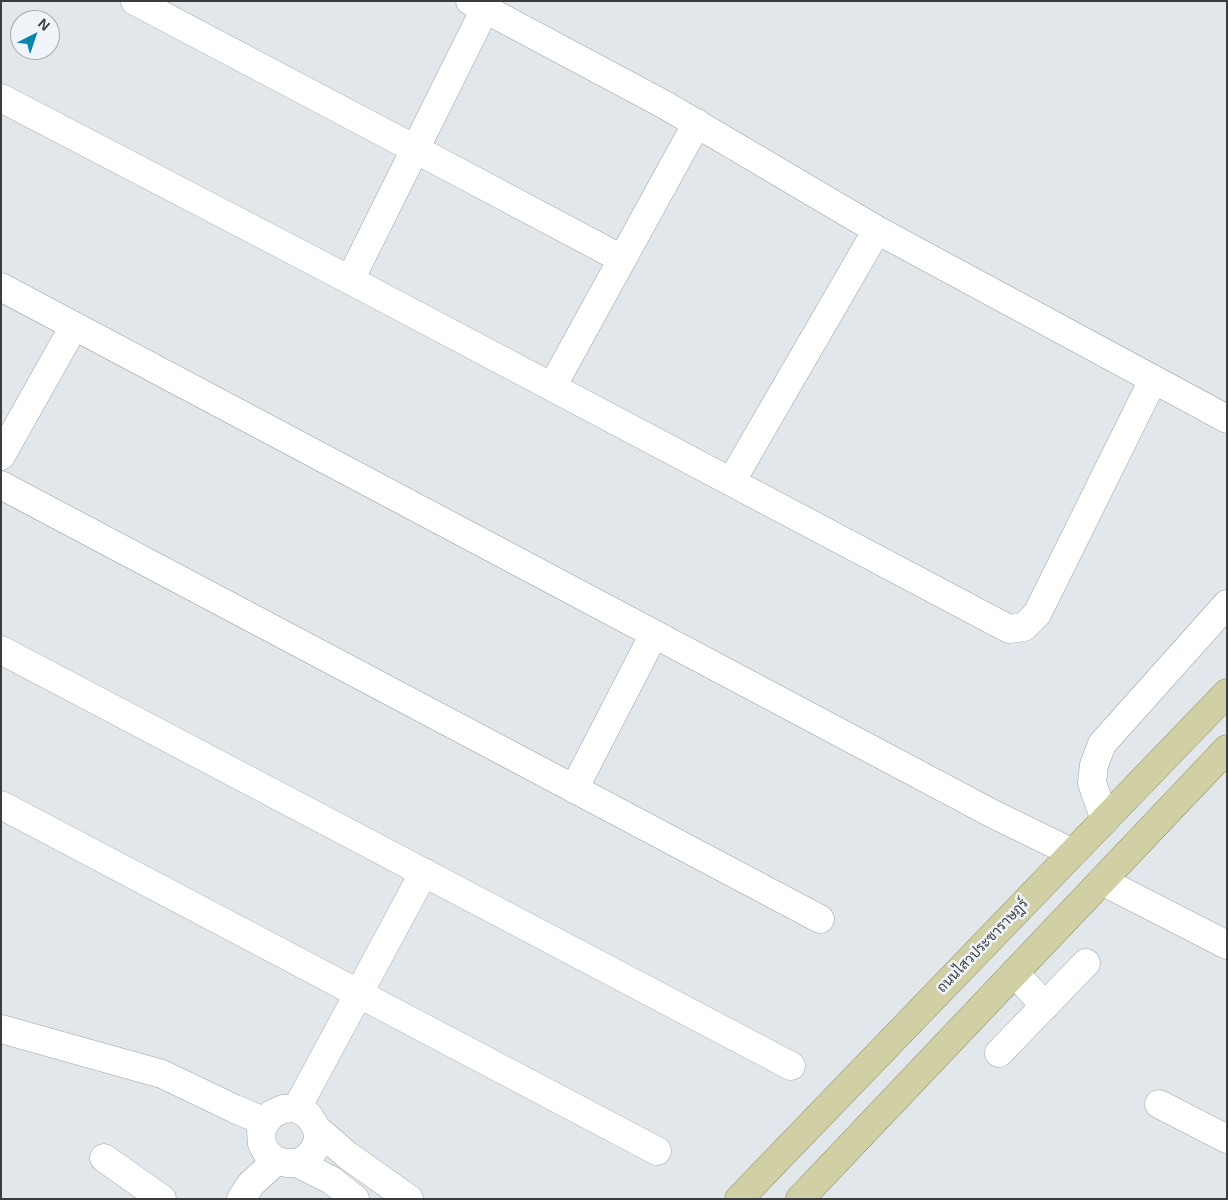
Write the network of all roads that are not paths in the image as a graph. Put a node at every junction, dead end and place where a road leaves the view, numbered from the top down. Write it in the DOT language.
graph roads {
  1 [pos="135,1"];
  2 [pos="477,5"];
  3 [pos="1,98"];
  4 [pos="697,123"];
  5 [pos="415,149"];
  6 [pos="878,230"];
  7 [pos="622,259"];
  8 [pos="350,280"];
  9 [pos="1,287"];
  10 [pos="74,326"];
  11 [pos="1153,380"];
  12 [pos="552,387"];
  13 [pos="1227,419"];
  14 [pos="1,456"];
  15 [pos="731,482"];
  16 [pos="1,485"];
  17 [pos="1227,604"];
  18 [pos="654,634"];
  19 [pos="1,650"];
  20 [pos="1227,693"];
  21 [pos="1227,749"];
  22 [pos="574,789"];
  23 [pos="1,805"];
  24 [pos="1105,820"];
  25 [pos="1073,853"];
  26 [pos="424,872"];
  27 [pos="1102,881"];
  28 [pos="820,919"];
  29 [pos="1227,945"];
  30 [pos="1086,963"];
  31 [pos="1015,973"];
  32 [pos="358,993"];
  33 [pos="1045,1006"];
  34 [pos="1,1029"];
  35 [pos="1000,1053"];
  36 [pos="792,1066"];
  37 [pos="1159,1104"];
  38 [pos="297,1108"];
  39 [pos="266,1122"];
  40 [pos="317,1129"];
  41 [pos="1227,1139"];
  42 [pos="657,1151"];
  43 [pos="104,1158"];
  44 [pos="287,1162"];
  45 [pos="162,1199"];
  46 [pos="241,1199"];
  47 [pos="356,1199"];
  48 [pos="409,1199"];
  49 [pos="739,1199"];
  50 [pos="800,1199"];
  1 -- 5 [label="street"];
  2 -- 4 [label="street"];
  2 -- 5 [label="street"];
  3 -- 8 [label="street"];
  4 -- 6 [label="street"];
  4 -- 7 [label="street"];
  5 -- 7 [label="street"];
  5 -- 8 [label="street"];
  6 -- 11 [label="street"];
  6 -- 15 [label="street"];
  7 -- 12 [label="street"];
  8 -- 12 [label="street"];
  9 -- 10 [label="street"];
  10 -- 14 [label="street"];
  10 -- 18 [label="street"];
  11 -- 13 [label="street"];
  11 -- 15 [label="street"];
  12 -- 15 [label="street"];
  16 -- 22 [label="street"];
  17 -- 24 [label="street"];
  18 -- 22 [label="street"];
  18 -- 25 [label="street"];
  19 -- 26 [label="street"];
  20 -- 24 [label="main road, ถนนไสวประชาราษฎร์"];
  21 -- 27 [label="main road"];
  22 -- 28 [label="street"];
  23 -- 32 [label="street"];
  24 -- 25 [label="main road, ถนนไสวประชาราษฎร์"];
  25 -- 49 [label="main road, ถนนไสวประชาราษฎร์"];
  26 -- 32 [label="street"];
  26 -- 36 [label="street"];
  27 -- 29 [label="street"];
  27 -- 31 [label="main road"];
  30 -- 33 [label="street"];
  31 -- 33 [label="street"];
  31 -- 50 [label="main road"];
  32 -- 38 [label="street"];
  32 -- 42 [label="street"];
  33 -- 35 [label="street"];
  34 -- 39 [label="street"];
  37 -- 41 [label="street"];
  38 -- 39 [label="street"];
  38 -- 40 [label="street"];
  39 -- 44 [label="street"];
  40 -- 44 [label="street"];
  40 -- 48 [label="street"];
  43 -- 45 [label="street"];
  44 -- 46 [label="street"];
  44 -- 47 [label="street"];
}
